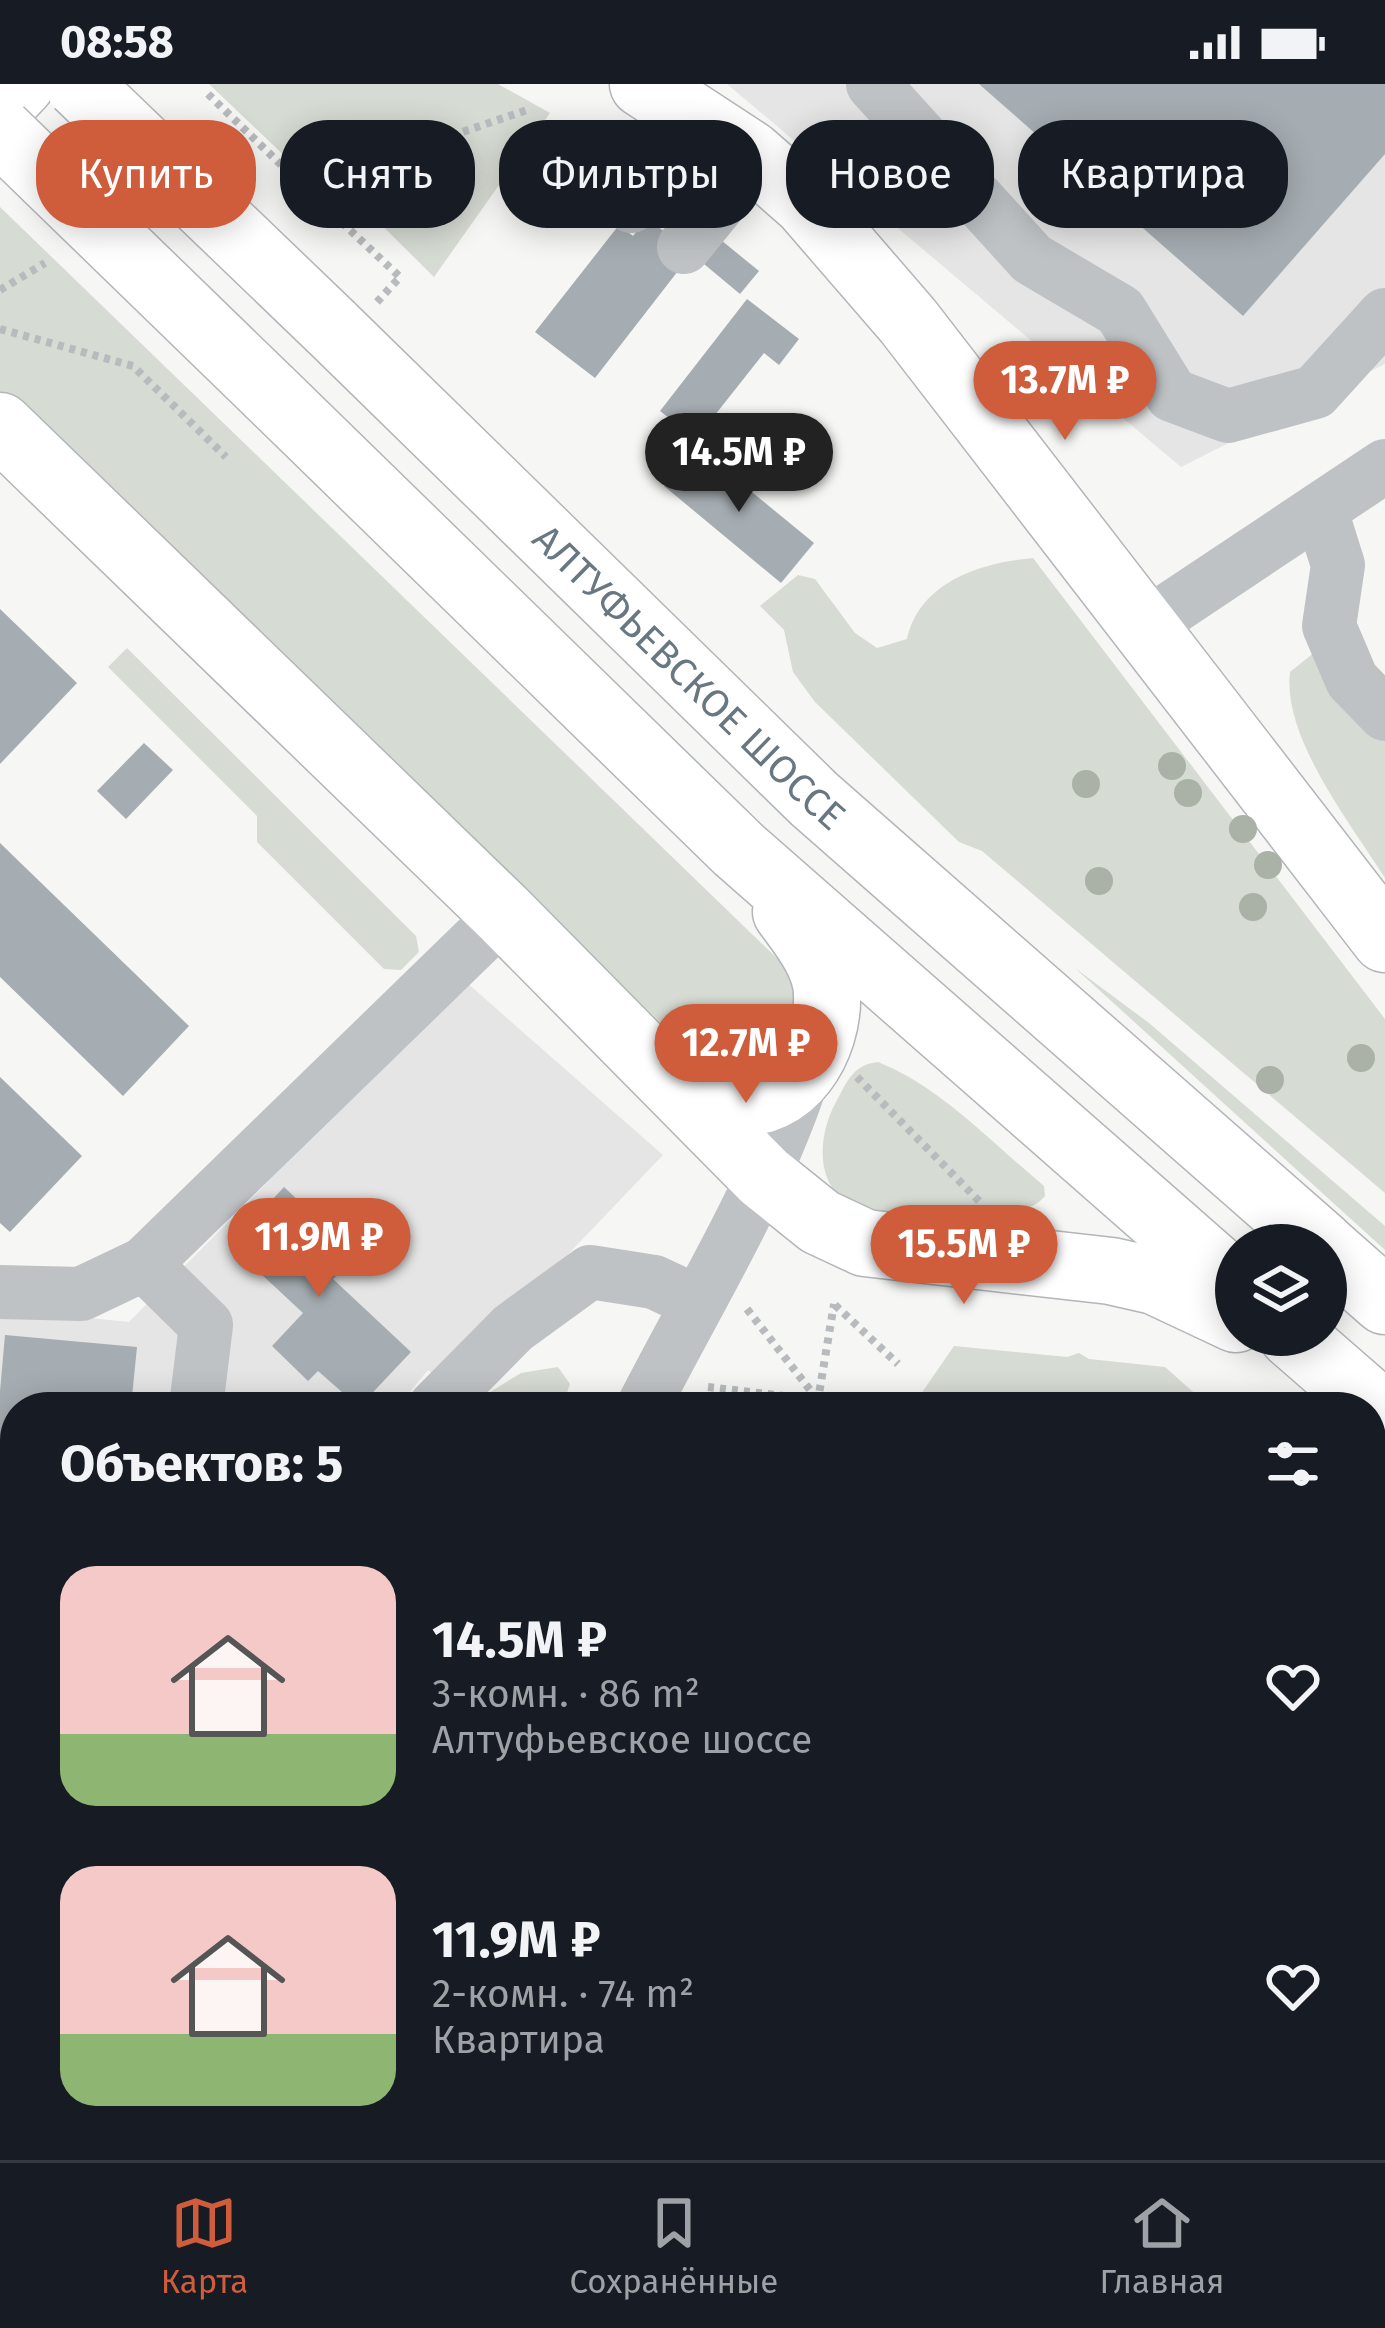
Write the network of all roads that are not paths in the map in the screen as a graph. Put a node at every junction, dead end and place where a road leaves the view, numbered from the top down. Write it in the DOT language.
graph roads {
  1 [pos="21,84"];
  2 [pos="79,84"];
  3 [pos="873,84"];
  4 [pos="0,106"];
  5 [pos="686,107"];
  6 [pos="0,131"];
  7 [pos="684,248"];
  8 [pos="1385,315"];
  9 [pos="0,427"];
  10 [pos="1385,466"];
  11 [pos="1321,511"];
  12 [pos="1145,626"];
  13 [pos="1385,714"];
  14 [pos="739,849"];
  15 [pos="504,914"];
  16 [pos="1385,939"];
  17 [pos="829,1069"];
  18 [pos="663,1073"];
  19 [pos="764,1177"];
  20 [pos="1298,1224"];
  21 [pos="144,1264"];
  22 [pos="1347,1267"];
  23 [pos="1215,1268"];
  24 [pos="0,1292"];
  25 [pos="1385,1300"];
  26 [pos="722,1306"];
  27 [pos="1215,1308"];
  28 [pos="1298,1356"];
  29 [pos="1316,1356"];
  30 [pos="198,1392"];
  31 [pos="450,1392"];
  32 [pos="655,1392"];
  33 [pos="1355,1392"];
  34 [pos="1357,1392"];
  1 -- 4 [label="main road"];
  2 -- 20 [label="main road, АЛТУФЬЕВСКОЕ ШОССЕ, bridge"];
  3 -- 8 [label="street"];
  5 -- 7 [label="street"];
  5 -- 12 [label="main road"];
  6 -- 14 [label="main road, bridge"];
  9 -- 15 [label="main road"];
  10 -- 11 [label="street"];
  11 -- 12 [label="street"];
  11 -- 13 [label="street"];
  12 -- 16 [label="main road"];
  14 -- 17 [label="main road"];
  14 -- 23 [label="main road"];
  15 -- 18 [label="main road"];
  15 -- 21 [label="street"];
  17 -- 18 [label="main road"];
  17 -- 19 [label="street"];
  18 -- 19 [label="main road"];
  19 -- 26 [label="street"];
  19 -- 27 [label="main road"];
  21 -- 24 [label="street"];
  21 -- 30 [label="street"];
  22 -- 25 [label="main road, АЛТУФЬЕВСКОЕ ШОССЕ"];
  26 -- 31 [label="street"];
  26 -- 32 [label="street"];
  28 -- 33 [label="main road"];
  29 -- 34 [label="main road"];
}
